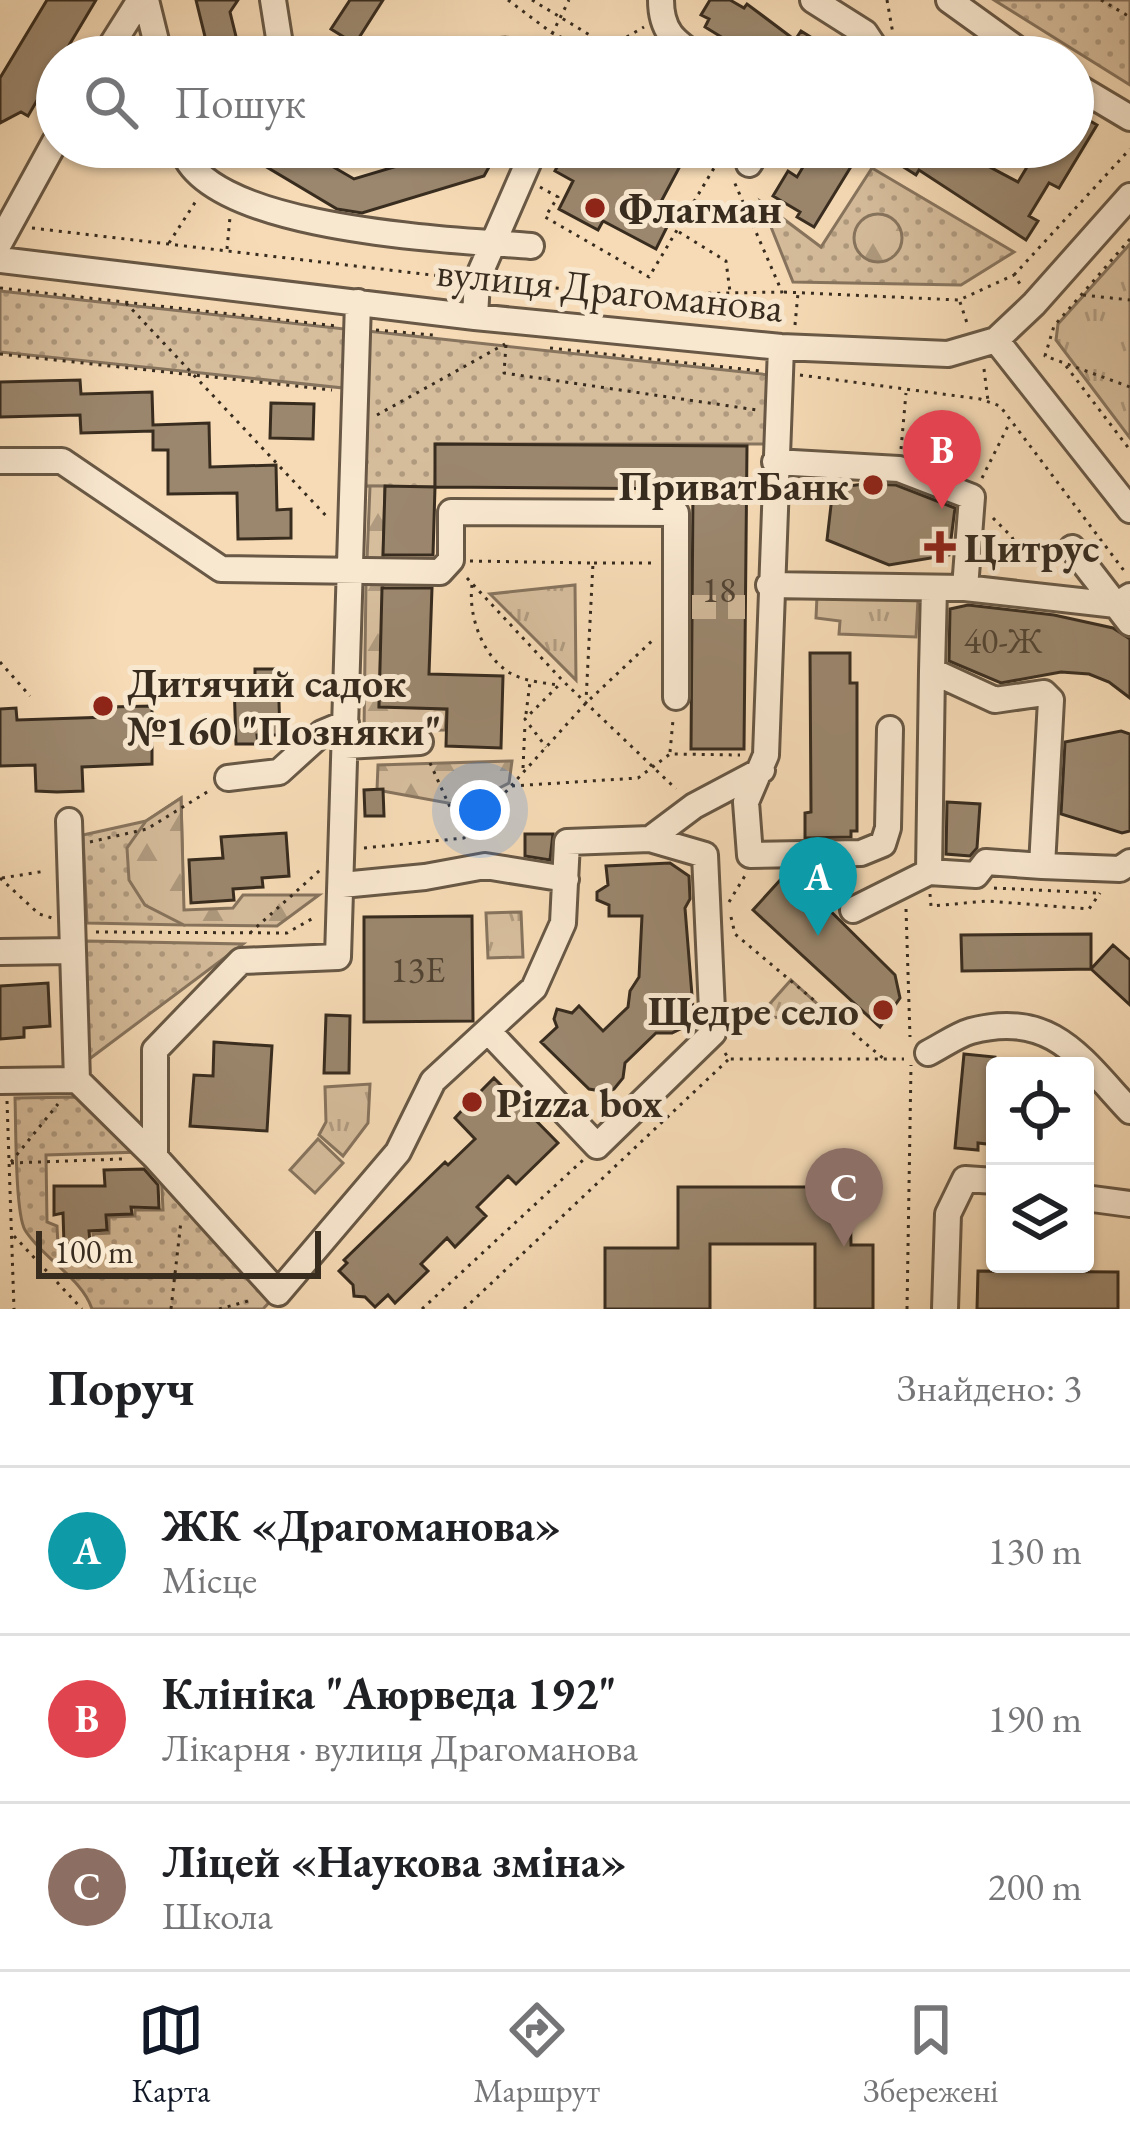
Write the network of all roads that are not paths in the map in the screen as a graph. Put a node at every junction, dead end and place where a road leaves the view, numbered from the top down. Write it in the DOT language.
graph roads {
  1 [pos="143,0"];
  2 [pos="273,0"];
  3 [pos="813,0"];
  4 [pos="949,0"];
  5 [pos="118,36"];
  6 [pos="154,36"];
  7 [pos="279,36"];
  8 [pos="869,36"];
  9 [pos="998,36"];
  10 [pos="1094,97"];
  11 [pos="1130,118"];
  12 [pos="41,168"];
  13 [pos="196,168"];
  14 [pos="526,168"];
  15 [pos="1130,196"];
  16 [pos="0,242"];
  17 [pos="493,243"];
  18 [pos="531,246"];
  19 [pos="0,260"];
  20 [pos="357,315"];
  21 [pos="480,329"];
  22 [pos="996,340"];
  23 [pos="780,360"];
  24 [pos="0,461"];
  25 [pos="775,462"];
  26 [pos="1130,510"];
  27 [pos="1072,548"];
  28 [pos="350,570"];
  29 [pos="934,587"];
  30 [pos="965,588"];
  31 [pos="761,600"];
  32 [pos="1126,608"];
  33 [pos="932,670"];
  34 [pos="676,697"];
  35 [pos="890,729"];
  36 [pos="346,735"];
  37 [pos="420,742"];
  38 [pos="764,763"];
  39 [pos="228,778"];
  40 [pos="650,839"];
  41 [pos="70,846"];
  42 [pos="1042,866"];
  43 [pos="1127,871"];
  44 [pos="566,879"];
  45 [pos="341,885"];
  46 [pos="926,886"];
  47 [pos="853,910"];
  48 [pos="72,935"];
  49 [pos="0,952"];
  50 [pos="488,1031"];
  51 [pos="919,1044"];
  52 [pos="77,1080"];
  53 [pos="3,1081"];
  54 [pos="1130,1111"];
  55 [pos="155,1157"];
  56 [pos="986,1180"];
  57 [pos="1094,1199"];
  58 [pos="1130,1204"];
  59 [pos="945,1309"];
  1 -- 5 [label="street"];
  1 -- 6 [label="street"];
  2 -- 7 [label="street"];
  3 -- 8 [label="street"];
  4 -- 9 [label="street"];
  10 -- 11 [label="street"];
  12 -- 16 [label="street"];
  13 -- 17 [label="street"];
  14 -- 17 [label="street"];
  15 -- 22 [label="street"];
  17 -- 18 [label="street"];
  17 -- 21 [label="street"];
  19 -- 20 [label="street, вулиця Драгоманова"];
  20 -- 21 [label="street, вулиця Драгоманова"];
  20 -- 28 [label="street"];
  21 -- 23 [label="street, вулиця Драгоманова"];
  22 -- 23 [label="street, вулиця Драгоманова"];
  22 -- 26 [label="street"];
  23 -- 25 [label="street"];
  24 -- 28 [label="street"];
  25 -- 30 [label="street"];
  25 -- 31 [label="street"];
  27 -- 32 [label="street"];
  28 -- 34 [label="street"];
  28 -- 36 [label="street"];
  29 -- 30 [label="street"];
  29 -- 31 [label="street"];
  29 -- 33 [label="street"];
  30 -- 32 [label="street"];
  31 -- 38 [label="street"];
  33 -- 42 [label="street"];
  33 -- 46 [label="street"];
  35 -- 38 [label="street"];
  36 -- 37 [label="street"];
  36 -- 39 [label="street"];
  36 -- 45 [label="street"];
  38 -- 40 [label="street"];
  40 -- 44 [label="street"];
  40 -- 50 [label="street"];
  41 -- 48 [label="street"];
  42 -- 43 [label="street"];
  42 -- 46 [label="street"];
  44 -- 45 [label="street"];
  44 -- 50 [label="street"];
  45 -- 55 [label="street"];
  46 -- 47 [label="street"];
  48 -- 49 [label="street"];
  48 -- 52 [label="street"];
  50 -- 55 [label="street"];
  51 -- 54 [label="street"];
  52 -- 53 [label="street"];
  52 -- 55 [label="street"];
  56 -- 59 [label="street"];
  57 -- 58 [label="street"];
}
